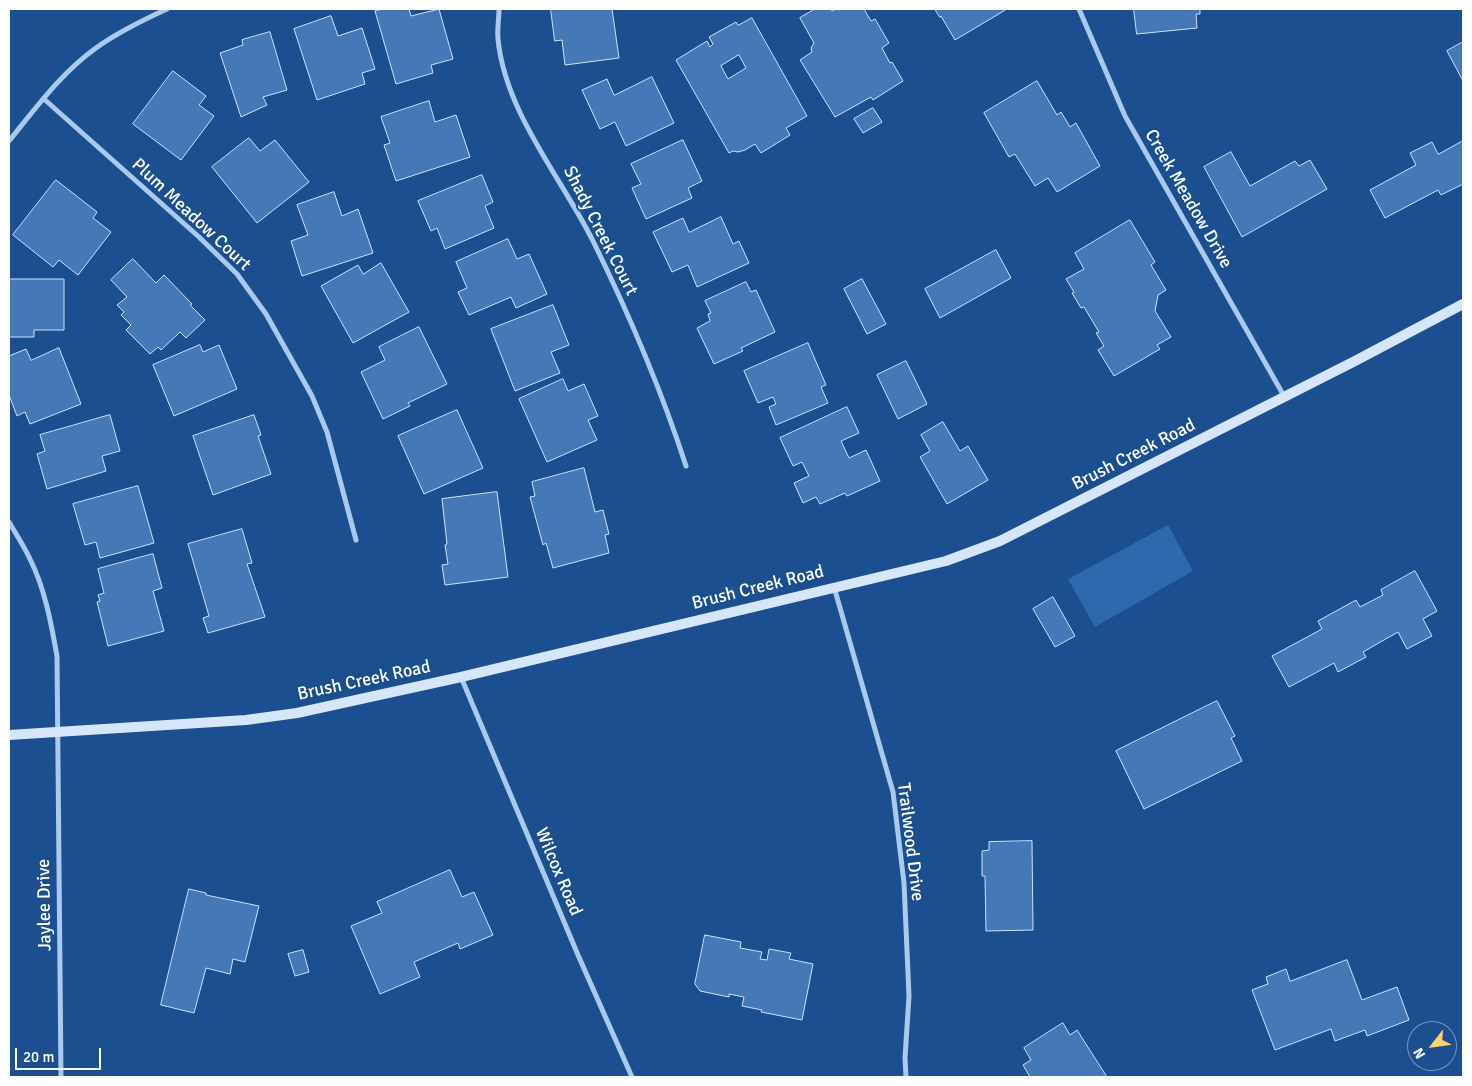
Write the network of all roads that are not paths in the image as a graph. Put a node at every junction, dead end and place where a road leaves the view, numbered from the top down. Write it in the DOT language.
graph roads {
  1 [pos="167,9"];
  2 [pos="499,9"];
  3 [pos="1079,9"];
  4 [pos="44,99"];
  5 [pos="9,141"];
  6 [pos="1463,304"];
  7 [pos="1284,396"];
  8 [pos="686,466"];
  9 [pos="9,522"];
  10 [pos="356,540"];
  11 [pos="834,587"];
  12 [pos="461,677"];
  13 [pos="58,733"];
  14 [pos="9,735"];
  15 [pos="61,1077"];
  16 [pos="632,1077"];
  17 [pos="906,1077"];
  1 -- 4 [label="street"];
  2 -- 8 [label="street, Shady Creek Court"];
  3 -- 7 [label="street, Creek Meadow Drive"];
  4 -- 5 [label="street"];
  4 -- 10 [label="street, Plum Meadow Court"];
  6 -- 7 [label="street, Brush Creek Road"];
  7 -- 11 [label="street, Brush Creek Road"];
  9 -- 13 [label="street"];
  11 -- 12 [label="street, Brush Creek Road"];
  11 -- 17 [label="street, Trailwood Drive"];
  12 -- 13 [label="street, Brush Creek Road"];
  12 -- 16 [label="street, Wilcox Road"];
  13 -- 14 [label="street, Brush Creek Road"];
  13 -- 15 [label="street, Jaylee Drive"];
}
